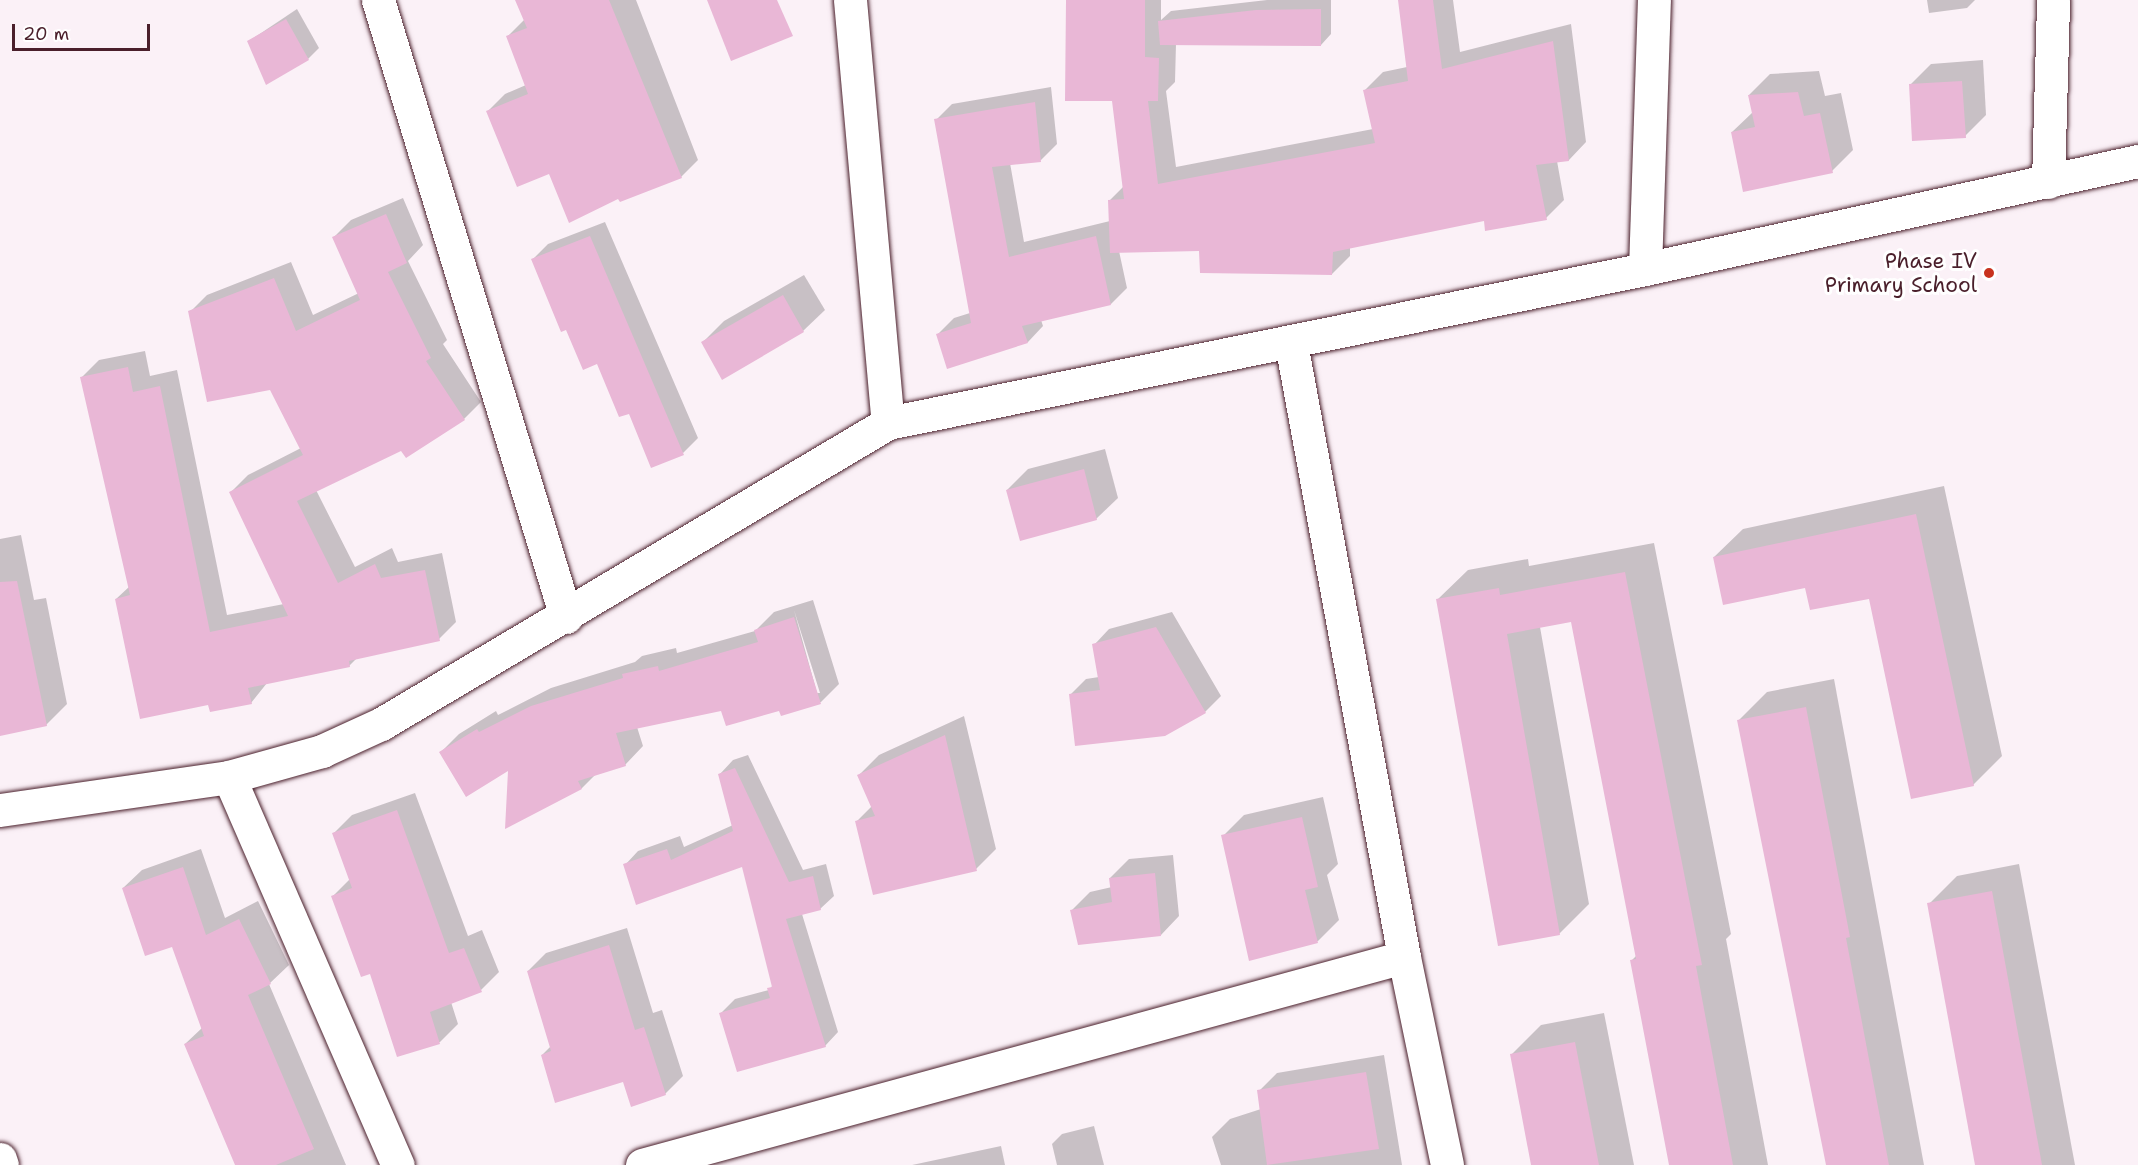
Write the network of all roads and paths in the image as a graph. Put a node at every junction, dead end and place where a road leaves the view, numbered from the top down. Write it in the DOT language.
graph roads {
  1 [pos="378,0"];
  2 [pos="850,0"];
  3 [pos="1654,0"];
  4 [pos="2053,0"];
  5 [pos="2138,161"];
  6 [pos="2048,182"];
  7 [pos="1645,269"];
  8 [pos="1291,343"];
  9 [pos="888,423"];
  10 [pos="566,616"];
  11 [pos="229,777"];
  12 [pos="0,810"];
  13 [pos="1404,957"];
  14 [pos="0,1159"];
  15 [pos="2,1165"];
  16 [pos="398,1165"];
  17 [pos="642,1165"];
  18 [pos="1447,1165"];
  1 -- 10 [label="street"];
  2 -- 9 [label="street"];
  3 -- 7 [label="street"];
  4 -- 6 [label="street"];
  5 -- 6 [label="street"];
  6 -- 7 [label="street"];
  7 -- 8 [label="street"];
  8 -- 9 [label="street"];
  8 -- 13 [label="street"];
  9 -- 10 [label="street"];
  10 -- 11 [label="street"];
  11 -- 12 [label="street"];
  11 -- 16 [label="street"];
  13 -- 17 [label="street"];
  13 -- 18 [label="street"];
  14 -- 15 [label="street"];
}
